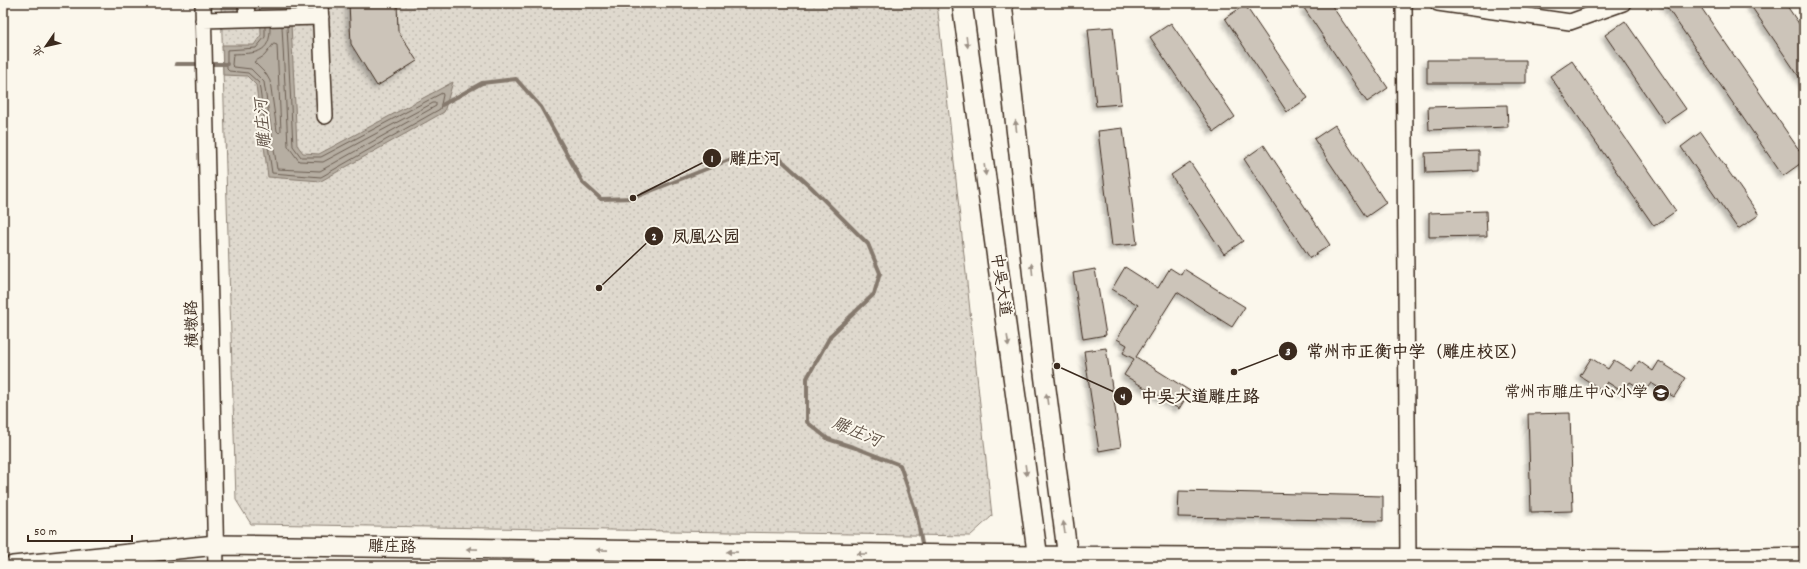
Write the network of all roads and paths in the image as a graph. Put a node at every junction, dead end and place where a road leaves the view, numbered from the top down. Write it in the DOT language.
graph roads {
  1 [pos="203,3"];
  2 [pos="962,3"];
  3 [pos="1002,3"];
  4 [pos="1404,3"];
  5 [pos="1438,3"];
  6 [pos="1623,3"];
  7 [pos="321,10"];
  8 [pos="251,13"];
  9 [pos="203,20"];
  10 [pos="325,116"];
  11 [pos="216,545"];
  12 [pos="1804,557"];
  13 [pos="1408,558"];
  14 [pos="1069,560"];
  15 [pos="547,561"];
  16 [pos="1038,561"];
  17 [pos="13,566"];
  18 [pos="216,566"];
  1 -- 9 [label="street"];
  2 -- 16 [label="main road, 中吴大道, one-way"];
  14 -- 3 [label="main road, 中吴大道, one-way"];
  4 -- 13 [label="street"];
  5 -- 6 [label="street"];
  7 -- 8 [label="street"];
  7 -- 10 [label="street"];
  8 -- 9 [label="street"];
  9 -- 11 [label="street, 横墩路"];
  15 -- 11 [label="main road, 雕庄路, one-way"];
  11 -- 17 [label="main road, 雕庄路"];
  11 -- 18 [label="street, 横墩路"];
  12 -- 13 [label="main road, 雕庄路"];
  13 -- 14 [label="main road, 雕庄路"];
  14 -- 16 [label="main road, 雕庄路"];
  16 -- 15 [label="main road, 雕庄路, one-way"];
}
